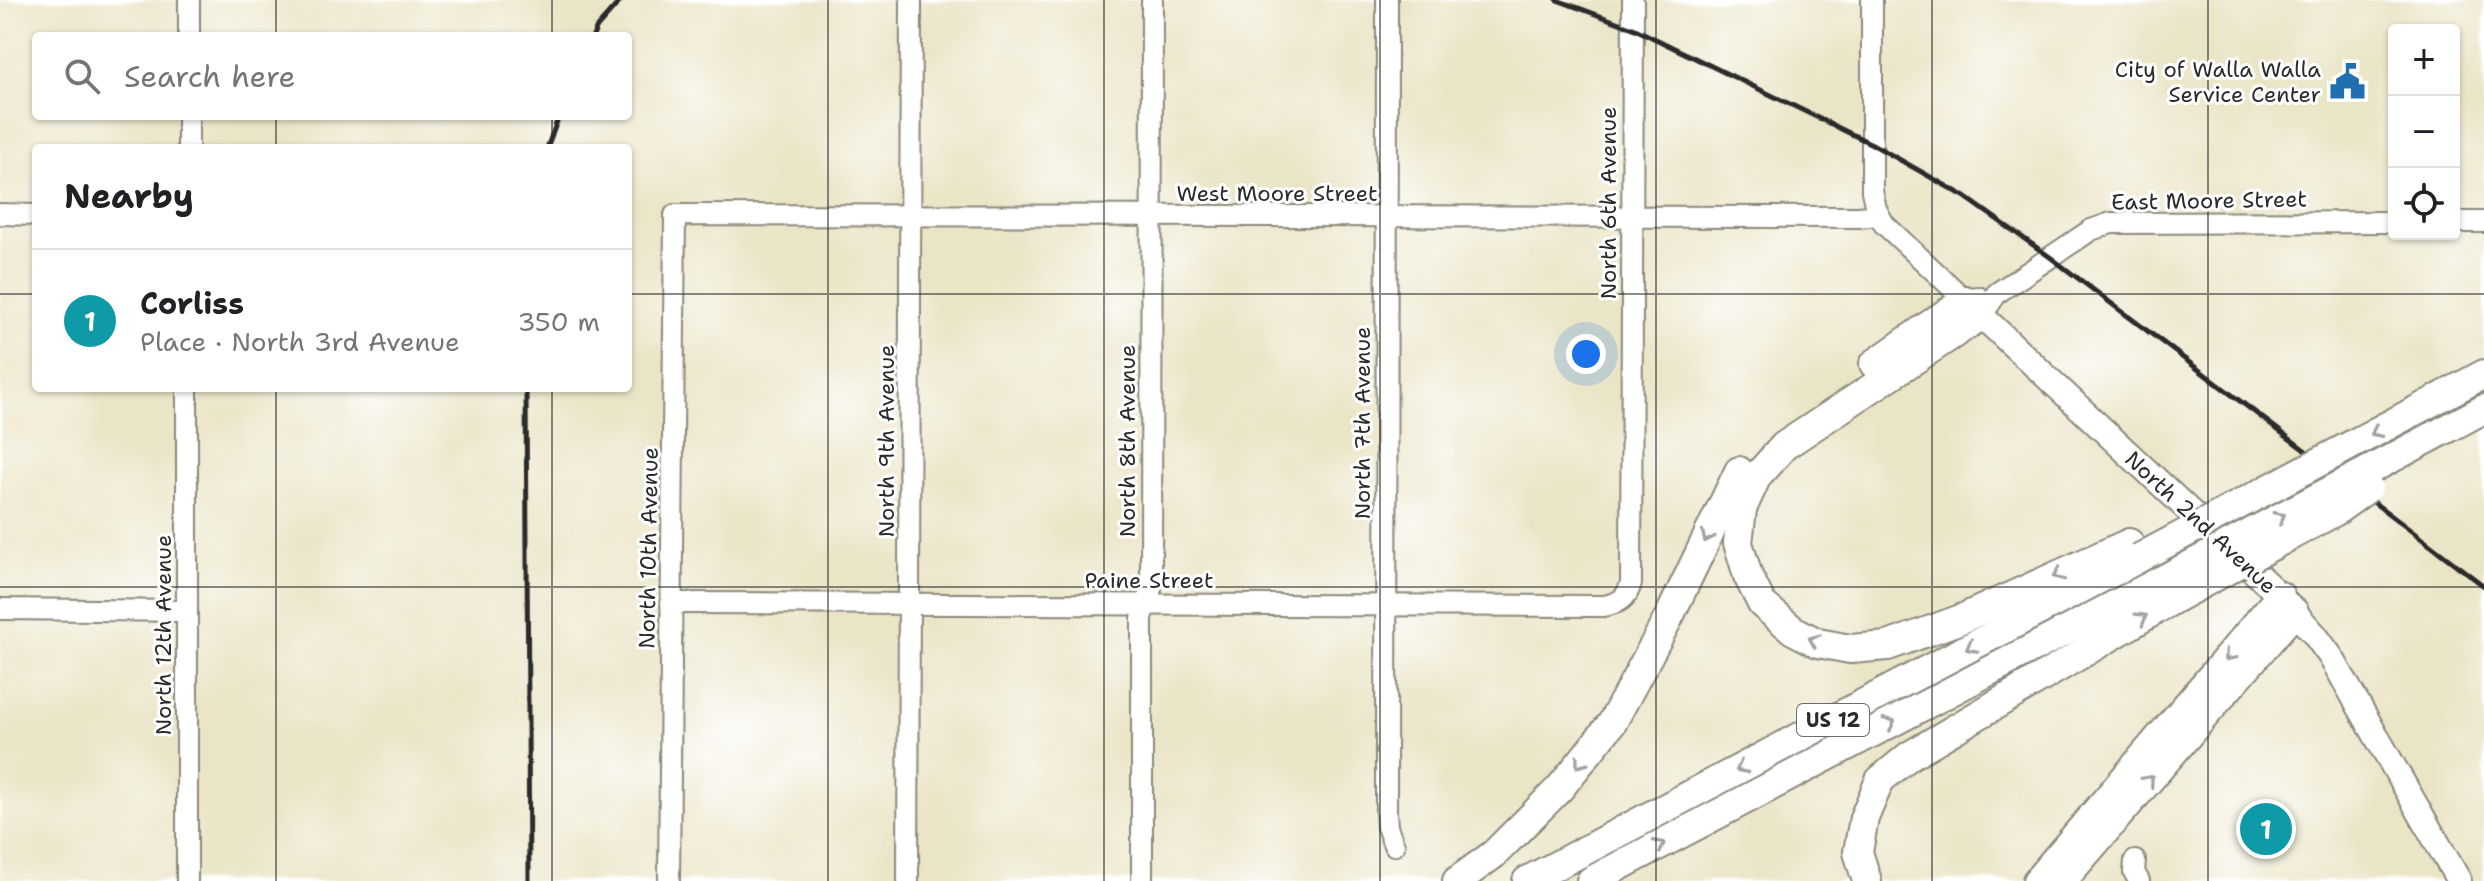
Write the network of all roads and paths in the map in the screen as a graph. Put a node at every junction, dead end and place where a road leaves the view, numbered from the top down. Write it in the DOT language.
graph roads {
  1 [pos="189,0"];
  2 [pos="911,0"];
  3 [pos="1152,0"];
  4 [pos="1387,0"];
  5 [pos="1633,0"];
  6 [pos="1872,0"];
  7 [pos="189,32"];
  8 [pos="188,120"];
  9 [pos="188,144"];
  10 [pos="0,214"];
  11 [pos="32,215"];
  12 [pos="675,215"];
  13 [pos="1878,215"];
  14 [pos="910,216"];
  15 [pos="1151,217"];
  16 [pos="1386,218"];
  17 [pos="1632,218"];
  18 [pos="2388,222"];
  19 [pos="2460,222"];
  20 [pos="2484,222"];
  21 [pos="1981,303"];
  22 [pos="2484,374"];
  23 [pos="187,392"];
  24 [pos="2484,409"];
  25 [pos="2134,551"];
  26 [pos="2168,590"];
  27 [pos="1625,598"];
  28 [pos="671,603"];
  29 [pos="910,604"];
  30 [pos="1147,604"];
  31 [pos="2287,604"];
  32 [pos="1386,605"];
  33 [pos="0,609"];
  34 [pos="187,611"];
  35 [pos="1394,845"];
  36 [pos="187,881"];
  37 [pos="669,881"];
  38 [pos="908,881"];
  39 [pos="1142,881"];
  40 [pos="1457,881"];
  41 [pos="1527,881"];
  42 [pos="1591,881"];
  43 [pos="1867,881"];
  44 [pos="2037,881"];
  45 [pos="2062,881"];
  46 [pos="2459,881"];
  1 -- 7 [label="street"];
  2 -- 14 [label="street, North 9th Avenue"];
  3 -- 15 [label="street, North 8th Avenue"];
  4 -- 16 [label="street, North 7th Avenue"];
  5 -- 17 [label="street, North 6th Avenue"];
  6 -- 13 [label="street"];
  8 -- 9 [label="street"];
  10 -- 11 [label="street"];
  12 -- 14 [label="street, West Moore Street"];
  12 -- 28 [label="street, North 10th Avenue"];
  13 -- 17 [label="street, West Moore Street"];
  13 -- 21 [label="street, North 2nd Avenue"];
  14 -- 15 [label="street, West Moore Street"];
  14 -- 29 [label="street, North 9th Avenue"];
  15 -- 16 [label="street, West Moore Street"];
  15 -- 30 [label="street, North 8th Avenue"];
  16 -- 17 [label="street, West Moore Street"];
  16 -- 32 [label="street, North 7th Avenue"];
  17 -- 27 [label="street, North 6th Avenue"];
  18 -- 21 [label="street, East Moore Street"];
  19 -- 20 [label="street"];
  25 -- 21 [label="highway, one-way"];
  21 -- 31 [label="main road, North 2nd Avenue"];
  21 -- 40 [label="highway, one-way"];
  22 -- 25 [label="highway, one-way, bridge"];
  23 -- 34 [label="street, North 12th Avenue"];
  26 -- 24 [label="highway, US 12, one-way, bridge"];
  25 -- 41 [label="highway, US 12, one-way"];
  42 -- 26 [label="highway, US 12, one-way"];
  43 -- 26 [label="highway, one-way"];
  27 -- 32 [label="street, Paine Street"];
  28 -- 29 [label="street, Paine Street"];
  28 -- 37 [label="street, North 10th Avenue"];
  29 -- 30 [label="street, Paine Street"];
  29 -- 38 [label="street, North 9th Avenue"];
  30 -- 32 [label="street, Paine Street"];
  30 -- 39 [label="street, North 8th Avenue"];
  31 -- 44 [label="highway, one-way"];
  45 -- 31 [label="highway, one-way"];
  31 -- 46 [label="main road, North 2nd Avenue"];
  32 -- 35 [label="street, North 7th Avenue"];
  33 -- 34 [label="street"];
  34 -- 36 [label="street, North 12th Avenue"];
}
